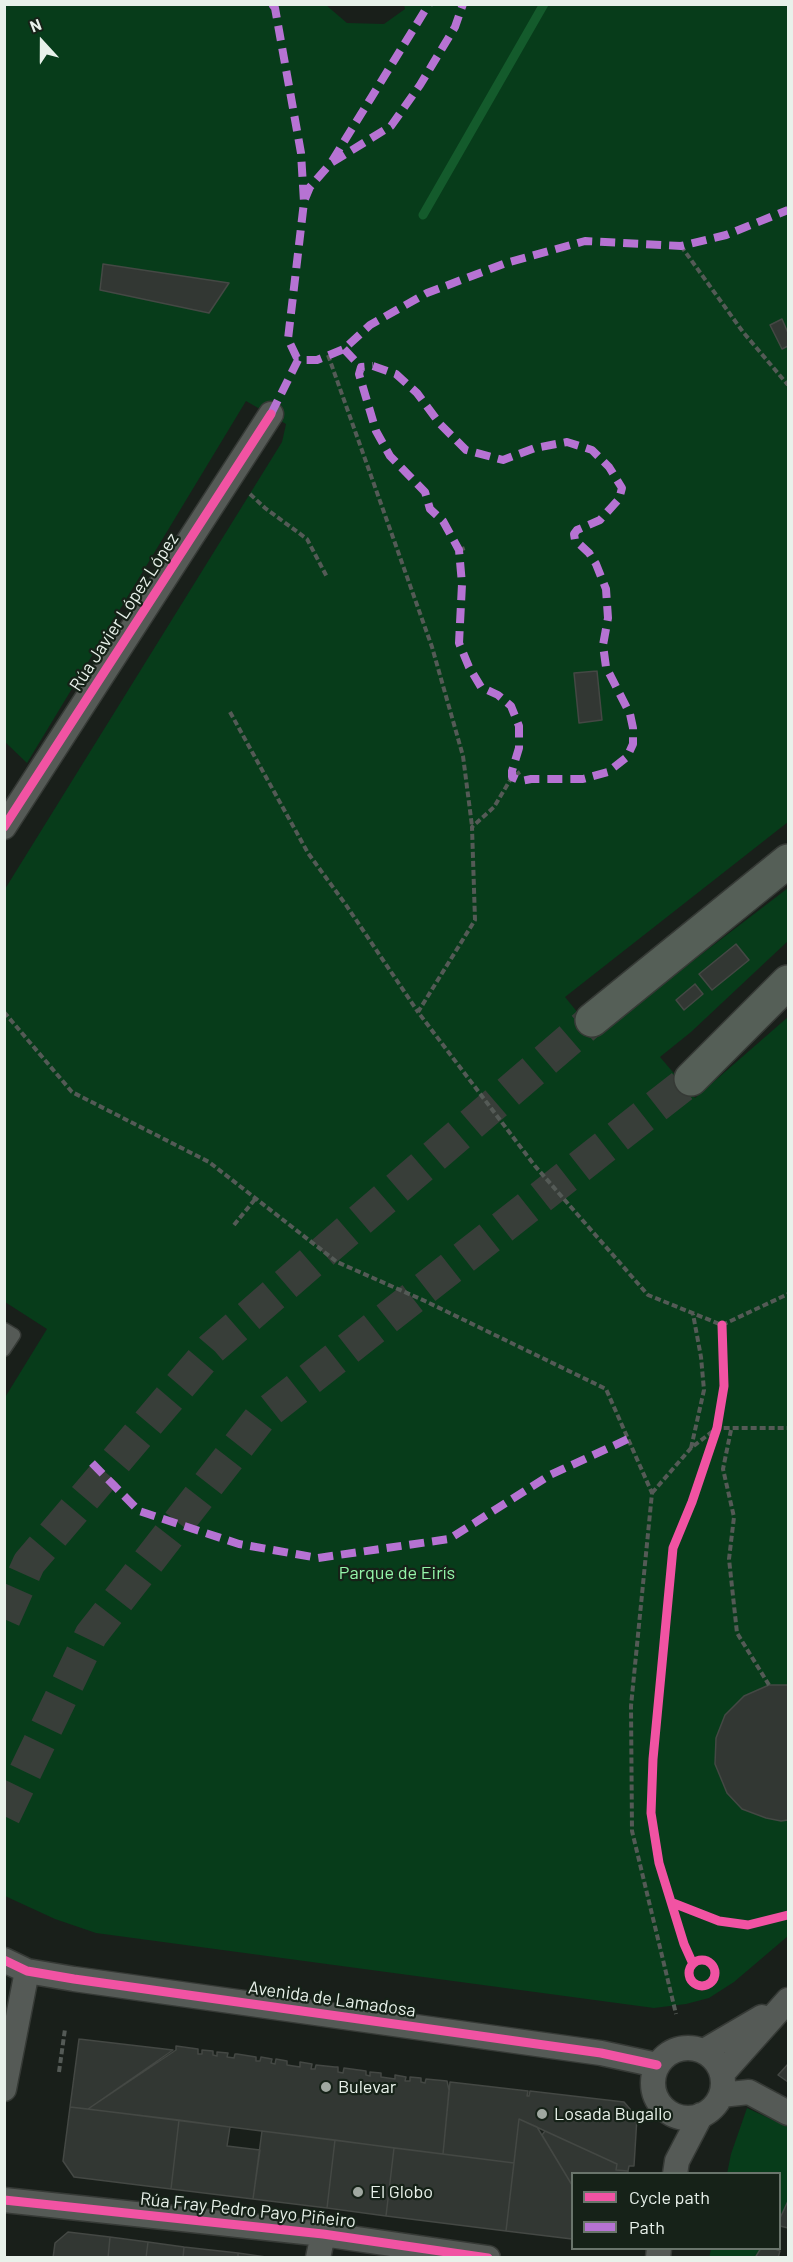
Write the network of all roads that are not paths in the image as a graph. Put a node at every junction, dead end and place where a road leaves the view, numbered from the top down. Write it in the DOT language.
graph roads {
  1 [pos="271,414"];
  2 [pos="4,827"];
  3 [pos="789,861"];
  4 [pos="789,982"];
  5 [pos="592,1020"];
  6 [pos="691,1079"];
  7 [pos="4,1329"];
  8 [pos="4,1350"];
  9 [pos="4,1960"];
  10 [pos="27,1971"];
  11 [pos="787,2002"];
  12 [pos="704,2051"];
  13 [pos="655,2075"];
  14 [pos="722,2084"];
  15 [pos="4,2089"];
  16 [pos="668,2112"];
  17 [pos="789,2114"];
  18 [pos="701,2115"];
  19 [pos="676,2168"];
  20 [pos="4,2200"];
  21 [pos="320,2246"];
  22 [pos="488,2258"];
  1 -- 2 [label="street, Rúa Javier López López"];
  3 -- 5 [label="main road"];
  4 -- 6 [label="main road"];
  7 -- 8 [label="lane"];
  9 -- 10 [label="street, Avenida de Lamadosa"];
  10 -- 13 [label="street, Avenida de Lamadosa"];
  10 -- 15 [label="street"];
  11 -- 12 [label="street"];
  11 -- 14 [label="street"];
  12 -- 13 [label="street"];
  12 -- 14 [label="street"];
  13 -- 16 [label="street"];
  14 -- 17 [label="street"];
  14 -- 18 [label="street"];
  16 -- 18 [label="street"];
  16 -- 19 [label="street"];
  18 -- 19 [label="street"];
  20 -- 21 [label="street, Rúa Fray Pedro Payo Piñeiro"];
  21 -- 22 [label="street, Rúa Fray Pedro Payo Piñeiro"];
}
